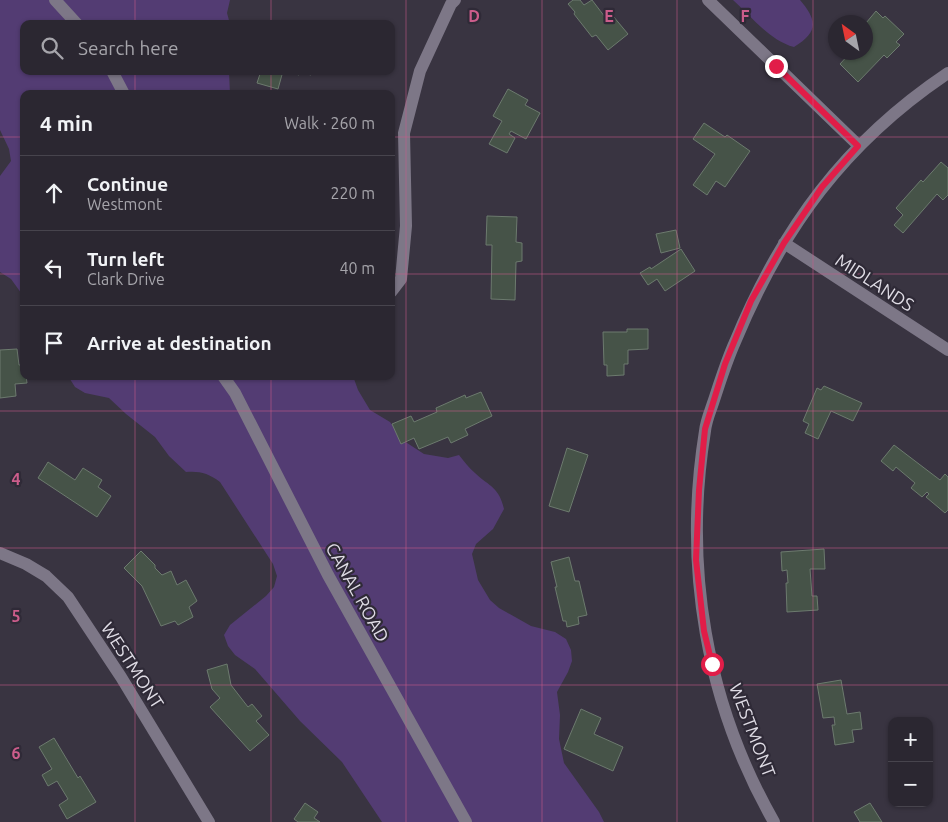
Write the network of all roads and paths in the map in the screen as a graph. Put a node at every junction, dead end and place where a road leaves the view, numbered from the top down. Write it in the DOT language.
graph roads {
  1 [pos="55,0"];
  2 [pos="455,0"];
  3 [pos="708,0"];
  4 [pos="73,20"];
  5 [pos="948,73"];
  6 [pos="114,75"];
  7 [pos="122,90"];
  8 [pos="858,146"];
  9 [pos="784,243"];
  10 [pos="395,286"];
  11 [pos="948,350"];
  12 [pos="226,380"];
  13 [pos="0,553"];
  14 [pos="209,822"];
  15 [pos="466,822"];
  16 [pos="774,822"];
  1 -- 4 [label="street"];
  2 -- 10 [label="street"];
  3 -- 8 [label="street"];
  5 -- 8 [label="street, WESTMONT"];
  6 -- 7 [label="street"];
  8 -- 9 [label="street, WESTMONT"];
  9 -- 11 [label="street, MIDLANDS"];
  9 -- 16 [label="street, WESTMONT"];
  12 -- 15 [label="street, CANAL ROAD"];
  13 -- 14 [label="street, WESTMONT"];
}
